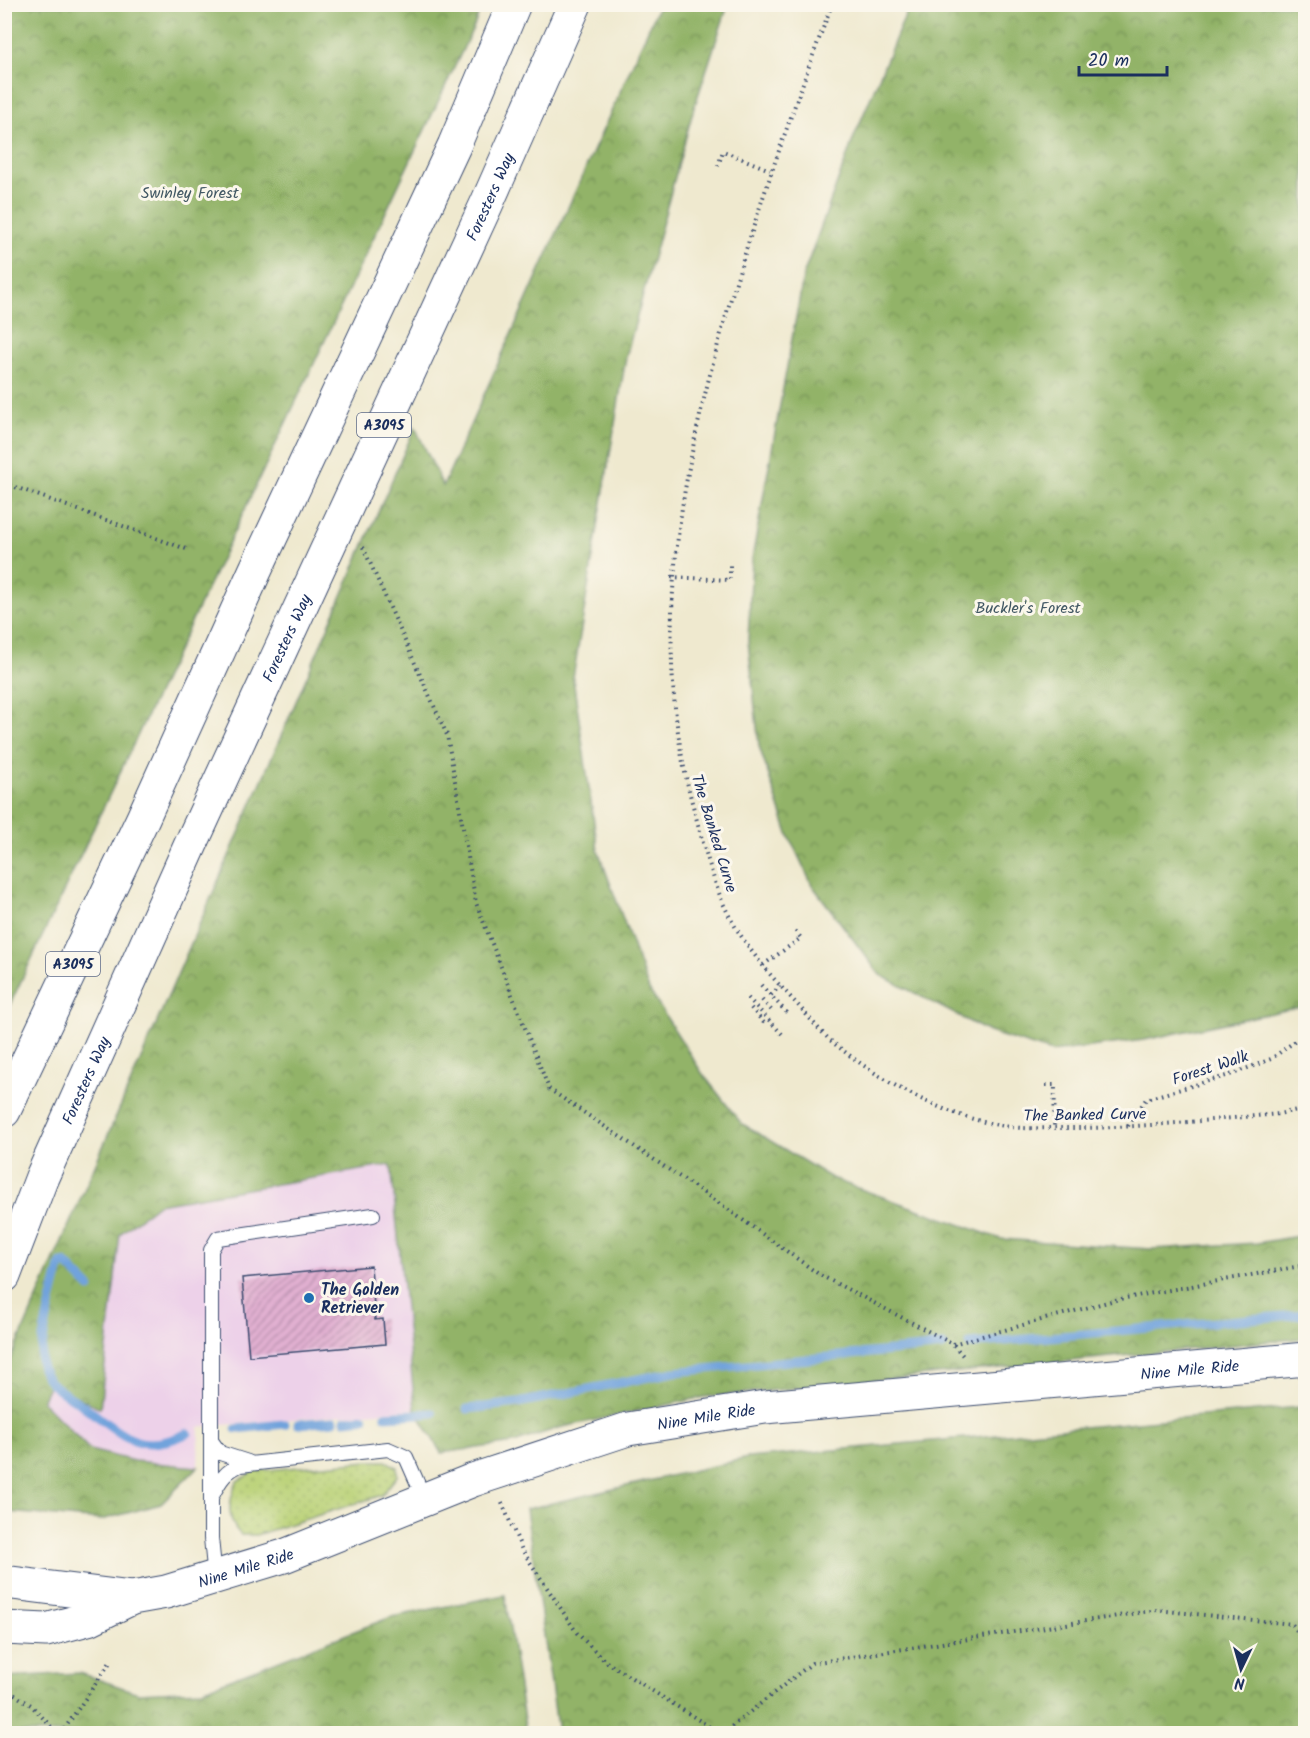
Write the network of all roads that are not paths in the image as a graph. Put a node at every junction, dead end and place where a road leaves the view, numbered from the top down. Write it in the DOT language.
graph roads {
  1 [pos="514,4"];
  2 [pos="575,4"];
  3 [pos="4,1111"];
  4 [pos="42,1178"];
  5 [pos="373,1215"];
  6 [pos="4,1237"];
  7 [pos="4,1276"];
  8 [pos="1305,1359"];
  9 [pos="212,1442"];
  10 [pos="254,1462"];
  11 [pos="211,1498"];
  12 [pos="424,1498"];
  13 [pos="215,1578"];
  14 [pos="4,1582"];
  15 [pos="132,1598"];
  16 [pos="8,1630"];
  1 -- 3 [label="main road, A3095"];
  2 -- 4 [label="main road, Foresters Way / A3095"];
  4 -- 6 [label="main road"];
  4 -- 7 [label="main road, Foresters Way / A3095"];
  5 -- 9 [label="lane"];
  8 -- 12 [label="main road, Nine Mile Ride"];
  9 -- 10 [label="lane"];
  9 -- 11 [label="lane"];
  10 -- 11 [label="lane"];
  10 -- 12 [label="lane"];
  11 -- 13 [label="lane"];
  12 -- 13 [label="main road, Nine Mile Ride"];
  13 -- 15 [label="main road, Nine Mile Ride"];
  14 -- 15 [label="main road, Nine Mile Ride"];
  15 -- 16 [label="main road, Nine Mile Ride"];
}
